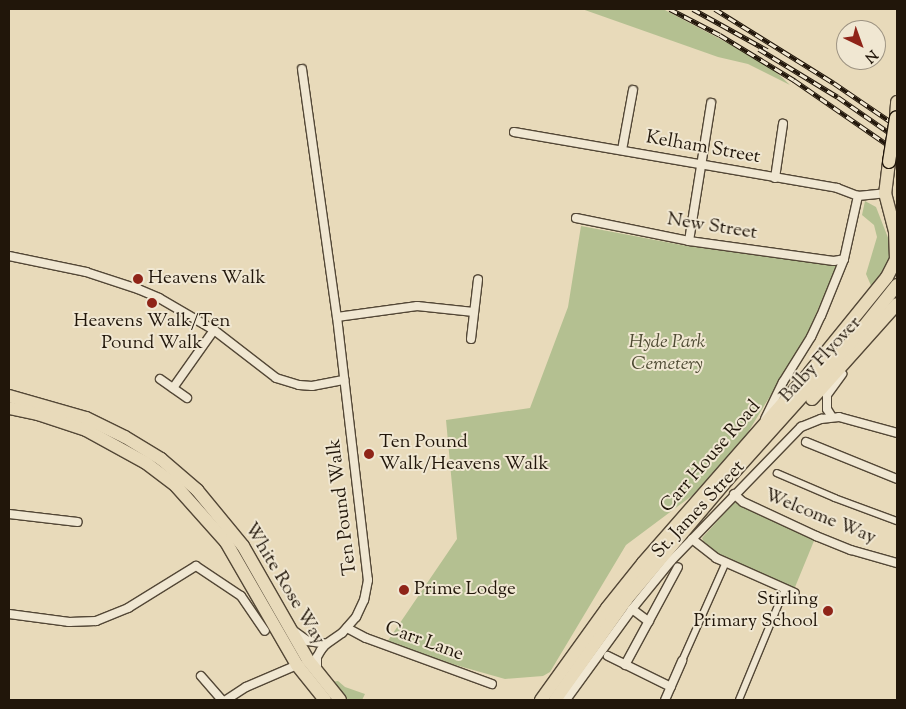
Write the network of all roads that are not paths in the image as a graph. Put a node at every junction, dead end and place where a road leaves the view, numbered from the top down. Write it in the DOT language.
graph roads {
  1 [pos="302,69"];
  2 [pos="633,90"];
  3 [pos="897,102"];
  4 [pos="711,103"];
  5 [pos="896,118"];
  6 [pos="783,124"];
  7 [pos="514,132"];
  8 [pos="622,150"];
  9 [pos="702,164"];
  10 [pos="776,178"];
  11 [pos="885,193"];
  12 [pos="858,196"];
  13 [pos="576,218"];
  14 [pos="896,237"];
  15 [pos="689,241"];
  16 [pos="9,256"];
  17 [pos="844,259"];
  18 [pos="478,279"];
  19 [pos="897,285"];
  20 [pos="897,304"];
  21 [pos="474,312"];
  22 [pos="337,316"];
  23 [pos="214,330"];
  24 [pos="872,334"];
  25 [pos="472,339"];
  26 [pos="824,372"];
  27 [pos="160,379"];
  28 [pos="344,380"];
  29 [pos="174,388"];
  30 [pos="9,396"];
  31 [pos="187,398"];
  32 [pos="9,408"];
  33 [pos="832,417"];
  34 [pos="762,426"];
  35 [pos="897,434"];
  36 [pos="806,442"];
  37 [pos="778,473"];
  38 [pos="897,479"];
  39 [pos="727,480"];
  40 [pos="734,494"];
  41 [pos="9,514"];
  42 [pos="897,521"];
  43 [pos="78,522"];
  44 [pos="692,539"];
  45 [pos="726,562"];
  46 [pos="897,563"];
  47 [pos="678,567"];
  48 [pos="785,589"];
  49 [pos="795,594"];
  50 [pos="632,610"];
  51 [pos="9,614"];
  52 [pos="649,622"];
  53 [pos="291,628"];
  54 [pos="347,628"];
  55 [pos="265,631"];
  56 [pos="326,644"];
  57 [pos="608,656"];
  58 [pos="682,661"];
  59 [pos="297,665"];
  60 [pos="625,665"];
  61 [pos="318,674"];
  62 [pos="201,676"];
  63 [pos="492,684"];
  64 [pos="671,687"];
  65 [pos="222,700"];
  66 [pos="226,700"];
  67 [pos="325,700"];
  68 [pos="340,700"];
  69 [pos="541,700"];
  70 [pos="555,700"];
  71 [pos="566,700"];
  72 [pos="665,700"];
  73 [pos="739,700"];
  1 -- 22 [label="street"];
  2 -- 8 [label="street"];
  3 -- 5 [label="main road"];
  4 -- 9 [label="street"];
  5 -- 11 [label="main road, bridge"];
  6 -- 10 [label="street"];
  7 -- 8 [label="street, Kelham Street"];
  8 -- 9 [label="street, Kelham Street"];
  9 -- 10 [label="street, Kelham Street"];
  9 -- 15 [label="street"];
  10 -- 12 [label="street, Kelham Street"];
  11 -- 12 [label="street, Kelham Street"];
  11 -- 14 [label="main road"];
  12 -- 17 [label="street"];
  13 -- 15 [label="street, New Street"];
  14 -- 34 [label="main road, Carr House Road"];
  15 -- 17 [label="street, New Street"];
  16 -- 23 [label="street"];
  17 -- 34 [label="street"];
  18 -- 21 [label="street"];
  19 -- 26 [label="main road, Balby Flyover"];
  20 -- 24 [label="main road, Balby Flyover"];
  21 -- 22 [label="street"];
  21 -- 25 [label="street"];
  22 -- 28 [label="street"];
  23 -- 28 [label="street"];
  23 -- 29 [label="street"];
  24 -- 33 [label="street"];
  24 -- 39 [label="main road, Balby Flyover"];
  26 -- 39 [label="main road, Carr House Road"];
  27 -- 29 [label="street"];
  28 -- 54 [label="street, Ten Pound Walk"];
  29 -- 31 [label="street"];
  30 -- 53 [label="main road, White Rose Way"];
  32 -- 59 [label="main road, White Rose Way"];
  33 -- 35 [label="street, St. James Street"];
  33 -- 40 [label="street, St. James Street"];
  34 -- 69 [label="main road, Carr House Road"];
  36 -- 38 [label="street"];
  37 -- 42 [label="street"];
  39 -- 70 [label="main road, Carr House Road"];
  40 -- 44 [label="street, St. James Street"];
  40 -- 46 [label="street, Welcome Way"];
  41 -- 43 [label="street"];
  44 -- 45 [label="street"];
  44 -- 50 [label="street, St. James Street"];
  45 -- 48 [label="street"];
  45 -- 58 [label="street"];
  47 -- 52 [label="street"];
  48 -- 49 [label="street"];
  48 -- 73 [label="street"];
  50 -- 52 [label="street"];
  50 -- 71 [label="street, St. James Street"];
  51 -- 55 [label="street"];
  52 -- 60 [label="street"];
  53 -- 56 [label="street"];
  53 -- 61 [label="main road, White Rose Way"];
  54 -- 56 [label="street, Ten Pound Walk"];
  54 -- 63 [label="street, Carr Lane"];
  56 -- 61 [label="street"];
  57 -- 60 [label="street"];
  58 -- 64 [label="street"];
  59 -- 66 [label="street"];
  59 -- 67 [label="main road, White Rose Way"];
  60 -- 64 [label="street"];
  61 -- 68 [label="main road, White Rose Way"];
  62 -- 65 [label="street"];
  64 -- 72 [label="street"];
}
